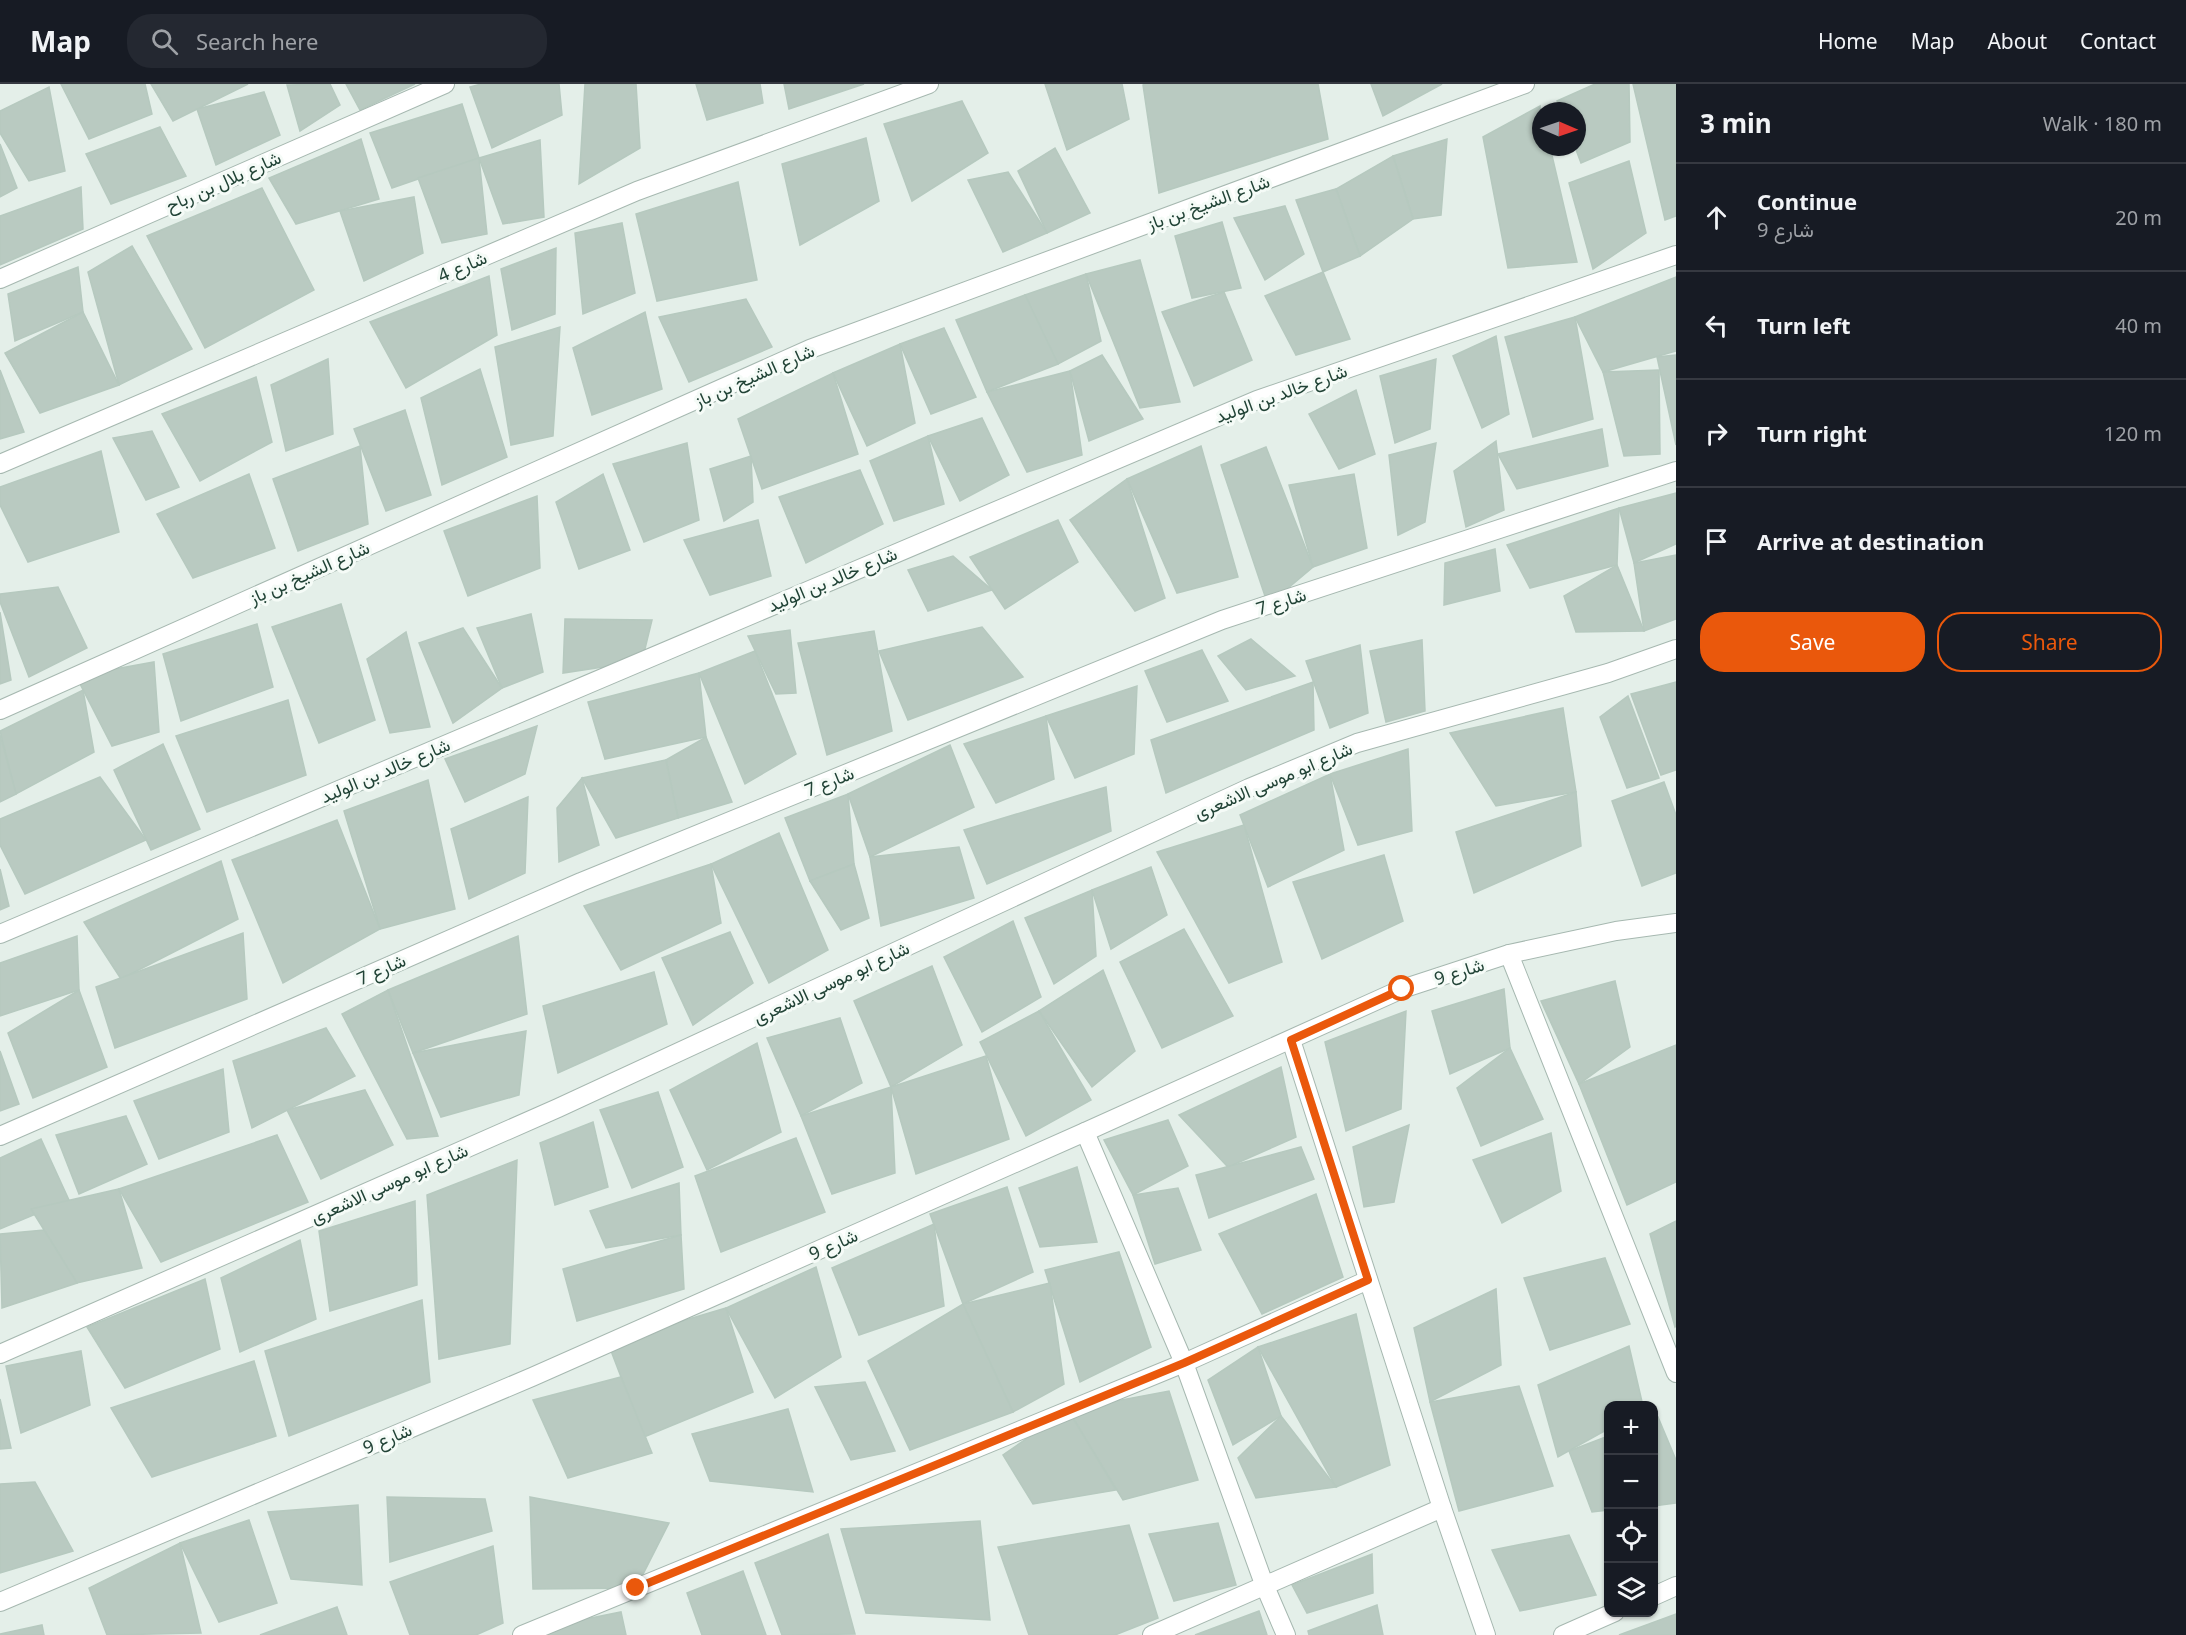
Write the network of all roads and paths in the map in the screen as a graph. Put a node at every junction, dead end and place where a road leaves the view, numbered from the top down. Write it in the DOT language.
graph roads {
  1 [pos="446,84"];
  2 [pos="929,84"];
  3 [pos="1526,84"];
  4 [pos="1676,255"];
  5 [pos="0,279"];
  6 [pos="0,464"];
  7 [pos="1676,471"];
  8 [pos="1676,649"];
  9 [pos="0,710"];
  10 [pos="1676,923"];
  11 [pos="0,934"];
  12 [pos="1509,954"];
  13 [pos="1291,1040"];
  14 [pos="1085,1132"];
  15 [pos="0,1136"];
  16 [pos="1368,1280"];
  17 [pos="0,1354"];
  18 [pos="1184,1363"];
  19 [pos="1676,1373"];
  20 [pos="1442,1508"];
  21 [pos="1264,1584"];
  22 [pos="1676,1586"];
  23 [pos="1658,1594"];
  24 [pos="0,1602"];
  25 [pos="1604,1617"];
  26 [pos="522,1635"];
  27 [pos="1152,1635"];
  28 [pos="1286,1635"];
  29 [pos="1486,1635"];
  30 [pos="1563,1635"];
  1 -- 5 [label="street, شارع بلال بن رباح"];
  2 -- 6 [label="street, شارع 4"];
  3 -- 9 [label="street, شارع الشيخ بن باز"];
  4 -- 11 [label="street, شارع خالد بن الوليد"];
  7 -- 15 [label="street, شارع 7"];
  8 -- 17 [label="street, شارع ابو موسى الاشعرى"];
  10 -- 12 [label="street, شارع 9"];
  12 -- 13 [label="street, شارع 9"];
  12 -- 19 [label="street"];
  13 -- 14 [label="street, شارع 9"];
  13 -- 16 [label="street"];
  14 -- 18 [label="street"];
  14 -- 24 [label="street, شارع 9"];
  16 -- 18 [label="street"];
  16 -- 20 [label="street"];
  18 -- 21 [label="street"];
  18 -- 26 [label="street"];
  20 -- 21 [label="street"];
  20 -- 29 [label="street"];
  21 -- 27 [label="street"];
  21 -- 28 [label="street"];
  22 -- 23 [label="street"];
  25 -- 30 [label="street"];
}
